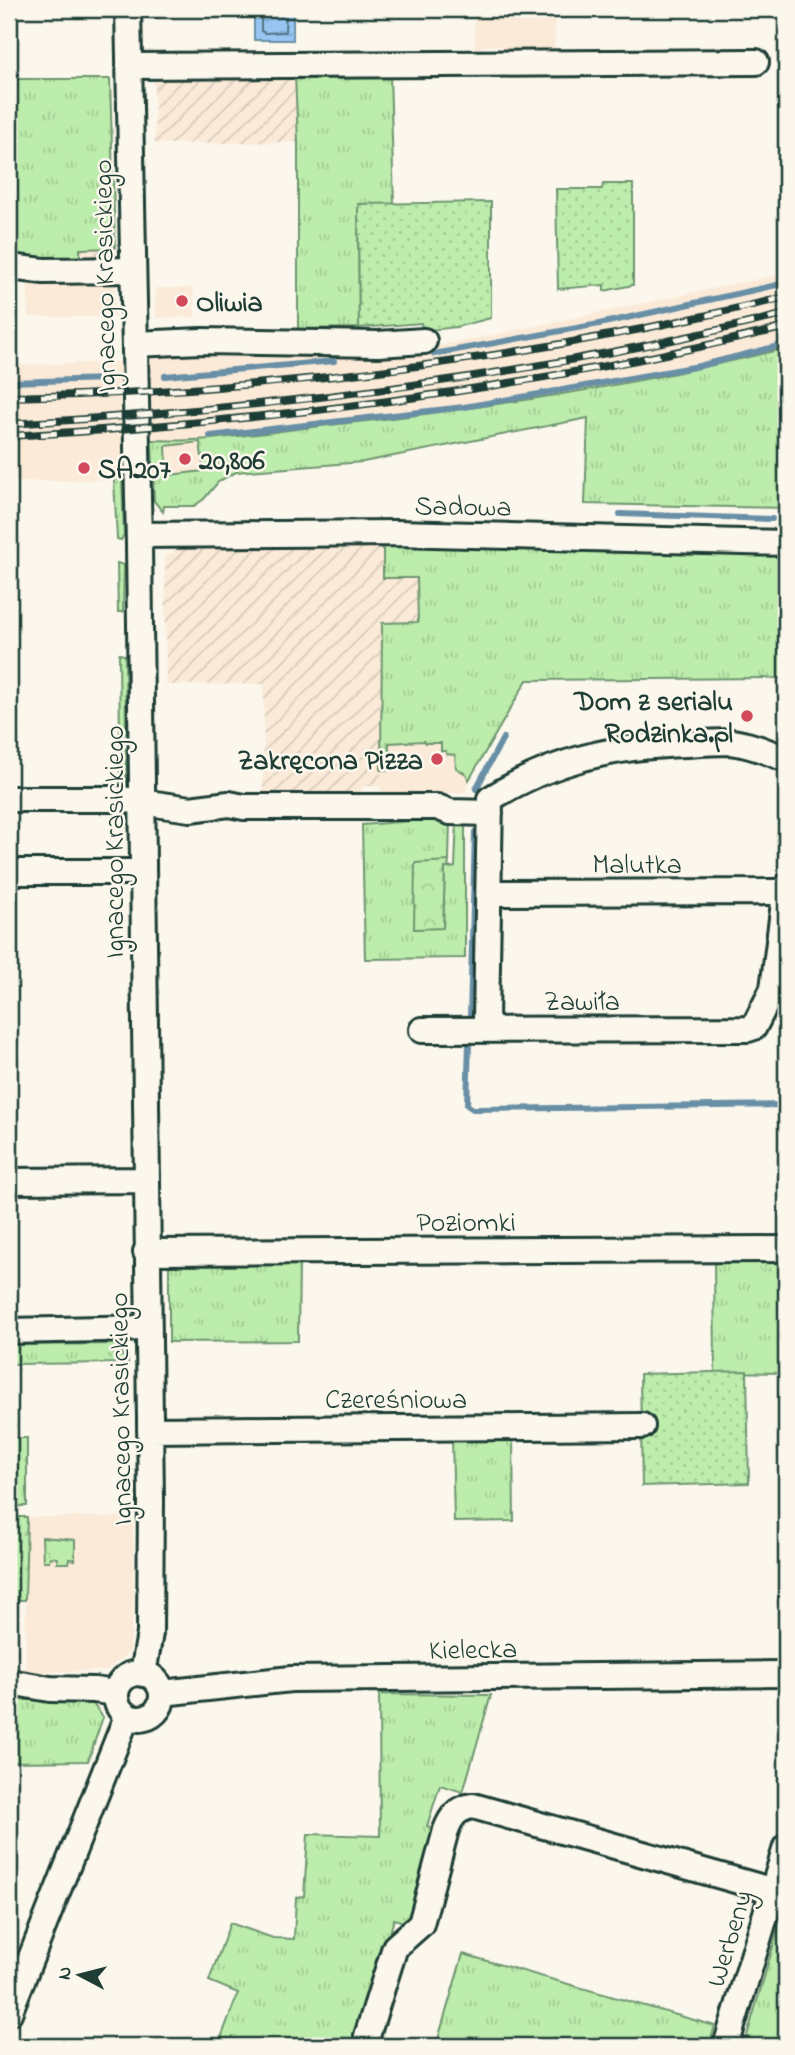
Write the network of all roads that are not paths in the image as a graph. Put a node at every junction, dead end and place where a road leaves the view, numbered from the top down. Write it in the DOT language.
graph roads {
  1 [pos="128,9"];
  2 [pos="756,62"];
  3 [pos="129,66"];
  4 [pos="9,267"];
  5 [pos="133,270"];
  6 [pos="424,341"];
  7 [pos="135,344"];
  8 [pos="139,535"];
  9 [pos="786,543"];
  10 [pos="786,759"];
  11 [pos="9,799"];
  12 [pos="143,802"];
  13 [pos="490,806"];
  14 [pos="9,872"];
  15 [pos="143,872"];
  16 [pos="786,889"];
  17 [pos="489,893"];
  18 [pos="779,989"];
  19 [pos="422,1030"];
  20 [pos="494,1030"];
  21 [pos="146,1180"];
  22 [pos="9,1181"];
  23 [pos="786,1249"];
  24 [pos="146,1252"];
  25 [pos="148,1328"];
  26 [pos="9,1331"];
  27 [pos="642,1426"];
  28 [pos="150,1430"];
  29 [pos="143,1674"];
  30 [pos="786,1674"];
  31 [pos="9,1682"];
  32 [pos="162,1693"];
  33 [pos="121,1705"];
  34 [pos="786,1847"];
  35 [pos="774,1891"];
  36 [pos="9,2009"];
  37 [pos="367,2036"];
  38 [pos="726,2046"];
  1 -- 3 [label="street, Ignacego Krasickiego"];
  2 -- 3 [label="street"];
  3 -- 5 [label="street, Ignacego Krasickiego"];
  4 -- 5 [label="street"];
  5 -- 7 [label="street, Ignacego Krasickiego"];
  6 -- 7 [label="street"];
  7 -- 8 [label="street, Ignacego Krasickiego"];
  8 -- 9 [label="street, Sadowa"];
  8 -- 12 [label="street, Ignacego Krasickiego"];
  10 -- 13 [label="street"];
  11 -- 12 [label="street"];
  12 -- 13 [label="street"];
  12 -- 15 [label="street, Ignacego Krasickiego"];
  13 -- 17 [label="street"];
  14 -- 15 [label="street"];
  15 -- 21 [label="street, Ignacego Krasickiego"];
  16 -- 17 [label="street, Malutka"];
  16 -- 18 [label="street"];
  17 -- 20 [label="street"];
  18 -- 20 [label="street, Zawiła"];
  19 -- 20 [label="street"];
  21 -- 22 [label="street"];
  21 -- 24 [label="street, Ignacego Krasickiego"];
  23 -- 24 [label="street, Poziomki"];
  24 -- 25 [label="street, Ignacego Krasickiego"];
  25 -- 26 [label="street"];
  25 -- 28 [label="street, Ignacego Krasickiego"];
  27 -- 28 [label="street, Czereśniowa"];
  28 -- 29 [label="street, Ignacego Krasickiego"];
  29 -- 32 [label="street"];
  29 -- 33 [label="street"];
  30 -- 32 [label="street, Kielecka"];
  31 -- 33 [label="street"];
  32 -- 33 [label="street"];
  33 -- 36 [label="street"];
  34 -- 35 [label="street, Werbeny"];
  35 -- 37 [label="street"];
  35 -- 38 [label="street, Werbeny"];
}
